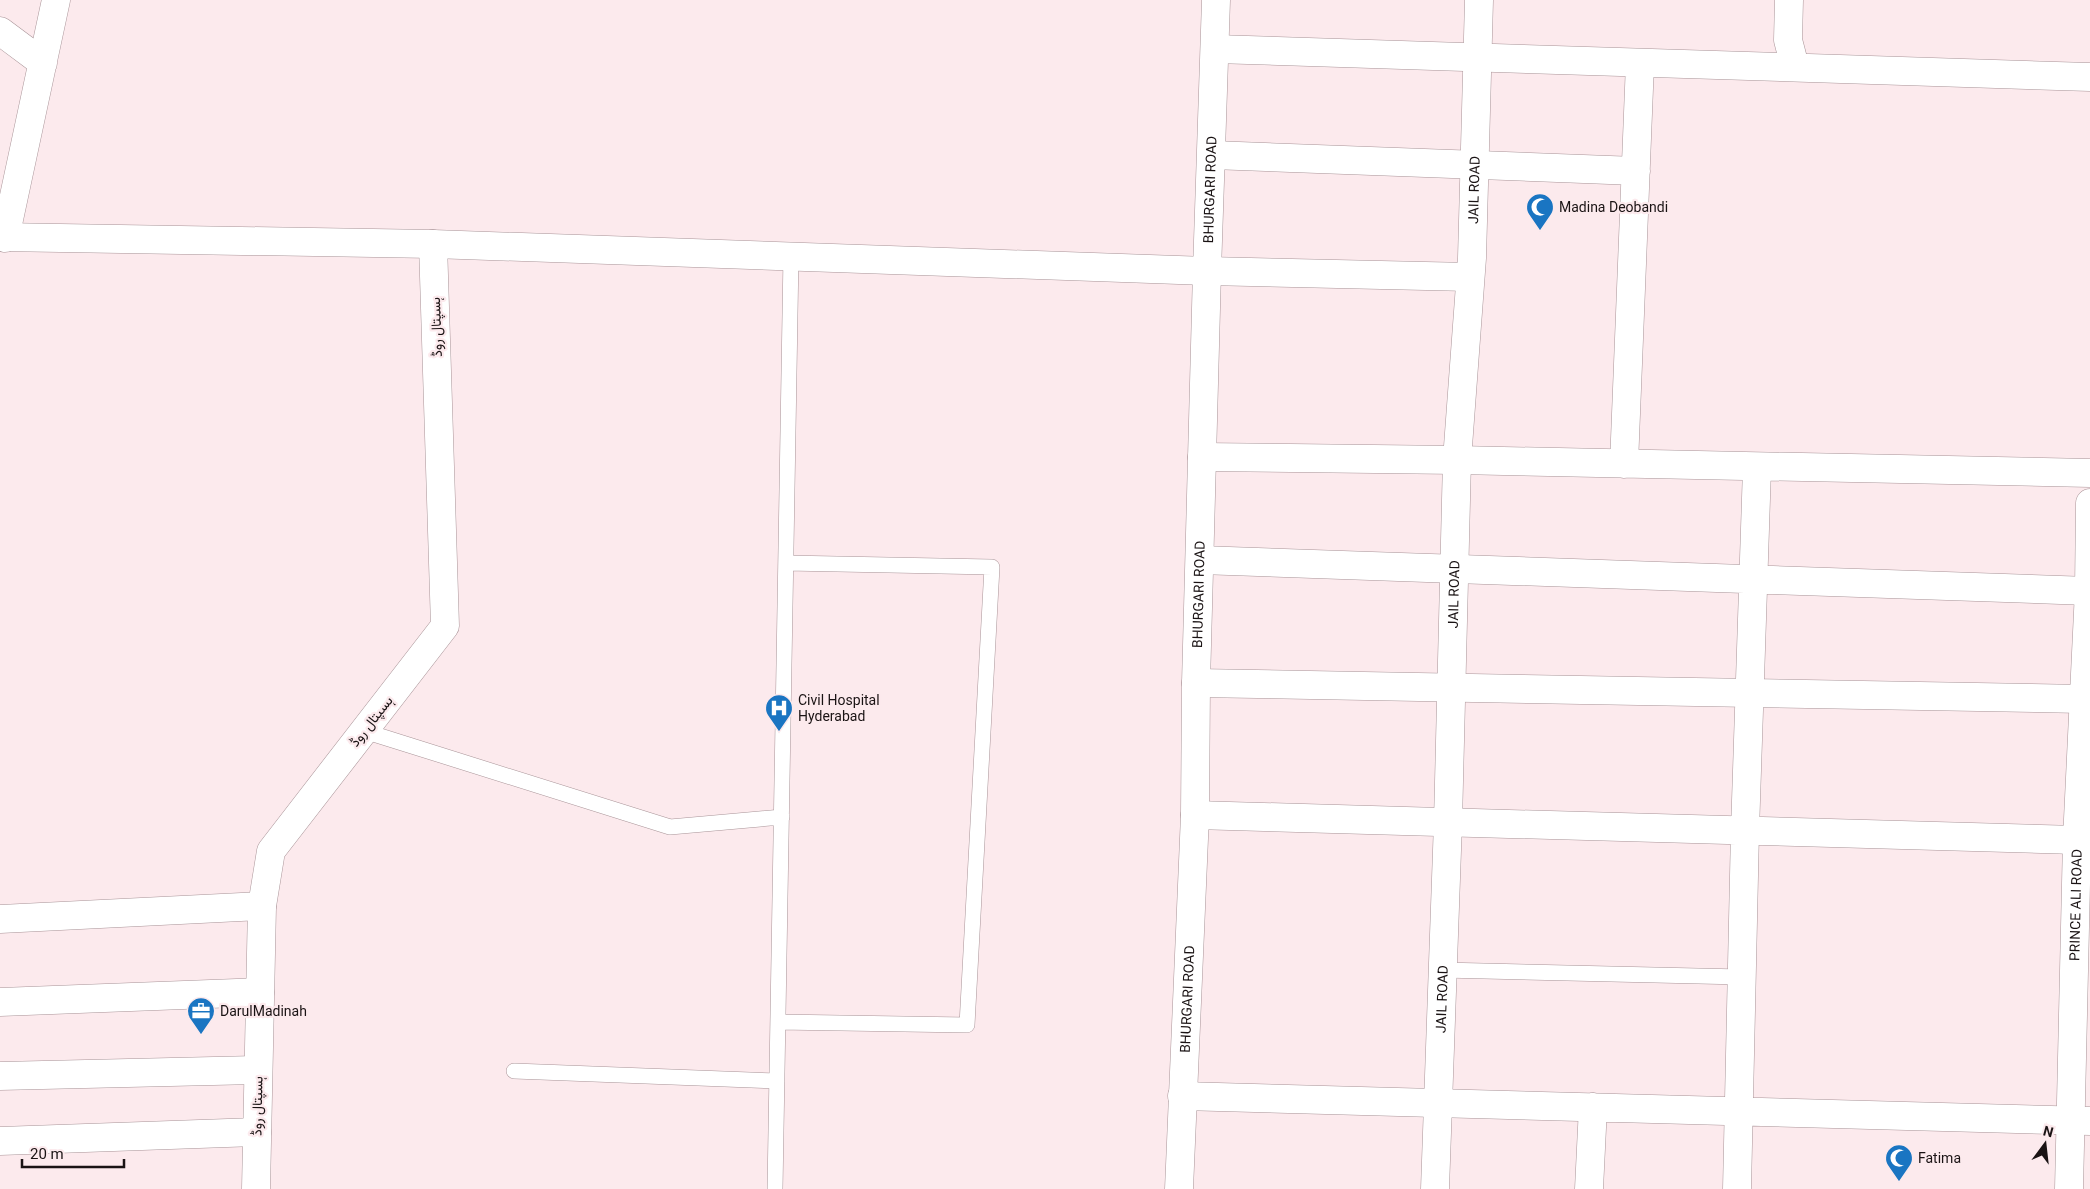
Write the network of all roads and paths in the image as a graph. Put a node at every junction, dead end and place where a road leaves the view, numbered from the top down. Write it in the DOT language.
graph roads {
  1 [pos="56,0"];
  2 [pos="1216,0"];
  3 [pos="1479,0"];
  4 [pos="1789,0"];
  5 [pos="0,31"];
  6 [pos="1215,49"];
  7 [pos="1477,58"];
  8 [pos="44,63"];
  9 [pos="1640,63"];
  10 [pos="1796,67"];
  11 [pos="2090,77"];
  12 [pos="1212,155"];
  13 [pos="1474,165"];
  14 [pos="1636,171"];
  15 [pos="3,238"];
  16 [pos="433,244"];
  17 [pos="791,256"];
  18 [pos="1207,271"];
  19 [pos="1470,277"];
  20 [pos="1202,457"];
  21 [pos="1457,460"];
  22 [pos="1624,464"];
  23 [pos="1757,468"];
  24 [pos="2090,473"];
  25 [pos="2090,503"];
  26 [pos="1200,560"];
  27 [pos="786,563"];
  28 [pos="1454,569"];
  29 [pos="1753,579"];
  30 [pos="2089,591"];
  31 [pos="2089,626"];
  32 [pos="1196,683"];
  33 [pos="1451,687"];
  34 [pos="1750,693"];
  35 [pos="2083,699"];
  36 [pos="364,731"];
  37 [pos="2085,781"];
  38 [pos="1195,814"];
  39 [pos="782,817"];
  40 [pos="1448,822"];
  41 [pos="1745,831"];
  42 [pos="2077,840"];
  43 [pos="262,906"];
  44 [pos="2083,913"];
  45 [pos="0,919"];
  46 [pos="1442,970"];
  47 [pos="1742,977"];
  48 [pos="260,992"];
  49 [pos="0,1002"];
  50 [pos="2082,1017"];
  51 [pos="778,1022"];
  52 [pos="258,1070"];
  53 [pos="514,1071"];
  54 [pos="0,1076"];
  55 [pos="777,1081"];
  56 [pos="1182,1096"];
  57 [pos="1437,1103"];
  58 [pos="1593,1107"];
  59 [pos="1739,1112"];
  60 [pos="2081,1121"];
  61 [pos="257,1132"];
  62 [pos="0,1141"];
  63 [pos="256,1189"];
  64 [pos="776,1189"];
  65 [pos="1179,1189"];
  66 [pos="1435,1189"];
  67 [pos="1589,1189"];
  68 [pos="1737,1189"];
  69 [pos="2069,1189"];
  1 -- 8 [label="street"];
  2 -- 6 [label="street, BHURGARI ROAD"];
  3 -- 7 [label="street, JAIL ROAD"];
  4 -- 10 [label="street"];
  5 -- 8 [label="street"];
  6 -- 7 [label="street"];
  6 -- 12 [label="street, BHURGARI ROAD"];
  7 -- 9 [label="street"];
  7 -- 13 [label="street, JAIL ROAD"];
  8 -- 15 [label="street"];
  9 -- 10 [label="street"];
  9 -- 14 [label="street"];
  10 -- 11 [label="street"];
  12 -- 13 [label="street"];
  12 -- 18 [label="street, BHURGARI ROAD"];
  13 -- 14 [label="street"];
  13 -- 19 [label="street, JAIL ROAD"];
  14 -- 22 [label="street"];
  15 -- 16 [label="street"];
  16 -- 17 [label="street"];
  16 -- 36 [label="street, ہسپتال روڈ"];
  17 -- 18 [label="street"];
  17 -- 27 [label="lane"];
  18 -- 19 [label="street"];
  18 -- 20 [label="street, BHURGARI ROAD"];
  19 -- 21 [label="street, JAIL ROAD"];
  20 -- 21 [label="street"];
  20 -- 26 [label="street, BHURGARI ROAD"];
  21 -- 22 [label="street"];
  21 -- 28 [label="street, JAIL ROAD"];
  22 -- 23 [label="street"];
  23 -- 24 [label="street"];
  23 -- 29 [label="street"];
  25 -- 30 [label="street, PRINCE ALI ROAD"];
  26 -- 28 [label="street"];
  26 -- 32 [label="street, BHURGARI ROAD"];
  27 -- 39 [label="lane"];
  27 -- 51 [label="lane"];
  28 -- 29 [label="street"];
  28 -- 33 [label="street, JAIL ROAD"];
  29 -- 30 [label="street"];
  29 -- 34 [label="street"];
  30 -- 31 [label="street, PRINCE ALI ROAD"];
  31 -- 35 [label="street, PRINCE ALI ROAD"];
  32 -- 33 [label="street"];
  32 -- 38 [label="street, BHURGARI ROAD"];
  33 -- 34 [label="street"];
  33 -- 40 [label="street, JAIL ROAD"];
  34 -- 35 [label="street"];
  34 -- 41 [label="street"];
  35 -- 37 [label="street, PRINCE ALI ROAD"];
  36 -- 39 [label="lane"];
  36 -- 43 [label="street, ہسپتال روڈ"];
  37 -- 42 [label="street, PRINCE ALI ROAD"];
  38 -- 40 [label="street"];
  38 -- 56 [label="street, BHURGARI ROAD"];
  39 -- 51 [label="lane"];
  40 -- 41 [label="street"];
  40 -- 46 [label="street, JAIL ROAD"];
  41 -- 42 [label="street"];
  41 -- 47 [label="street"];
  42 -- 44 [label="street, PRINCE ALI ROAD"];
  43 -- 45 [label="street"];
  43 -- 48 [label="street, ہسپتال روڈ"];
  44 -- 50 [label="street, PRINCE ALI ROAD"];
  46 -- 47 [label="lane"];
  46 -- 57 [label="street, JAIL ROAD"];
  47 -- 59 [label="street"];
  48 -- 49 [label="street"];
  48 -- 52 [label="street, ہسپتال روڈ"];
  50 -- 60 [label="street, PRINCE ALI ROAD"];
  51 -- 55 [label="lane"];
  52 -- 54 [label="street"];
  52 -- 61 [label="street, ہسپتال روڈ"];
  53 -- 55 [label="lane"];
  55 -- 64 [label="lane"];
  56 -- 57 [label="street"];
  56 -- 65 [label="street, BHURGARI ROAD"];
  57 -- 58 [label="street"];
  57 -- 66 [label="street, JAIL ROAD"];
  58 -- 59 [label="street"];
  58 -- 67 [label="street"];
  59 -- 60 [label="street"];
  59 -- 68 [label="street"];
  60 -- 69 [label="street, PRINCE ALI ROAD"];
  61 -- 62 [label="street"];
  61 -- 63 [label="street, ہسپتال روڈ"];
}
